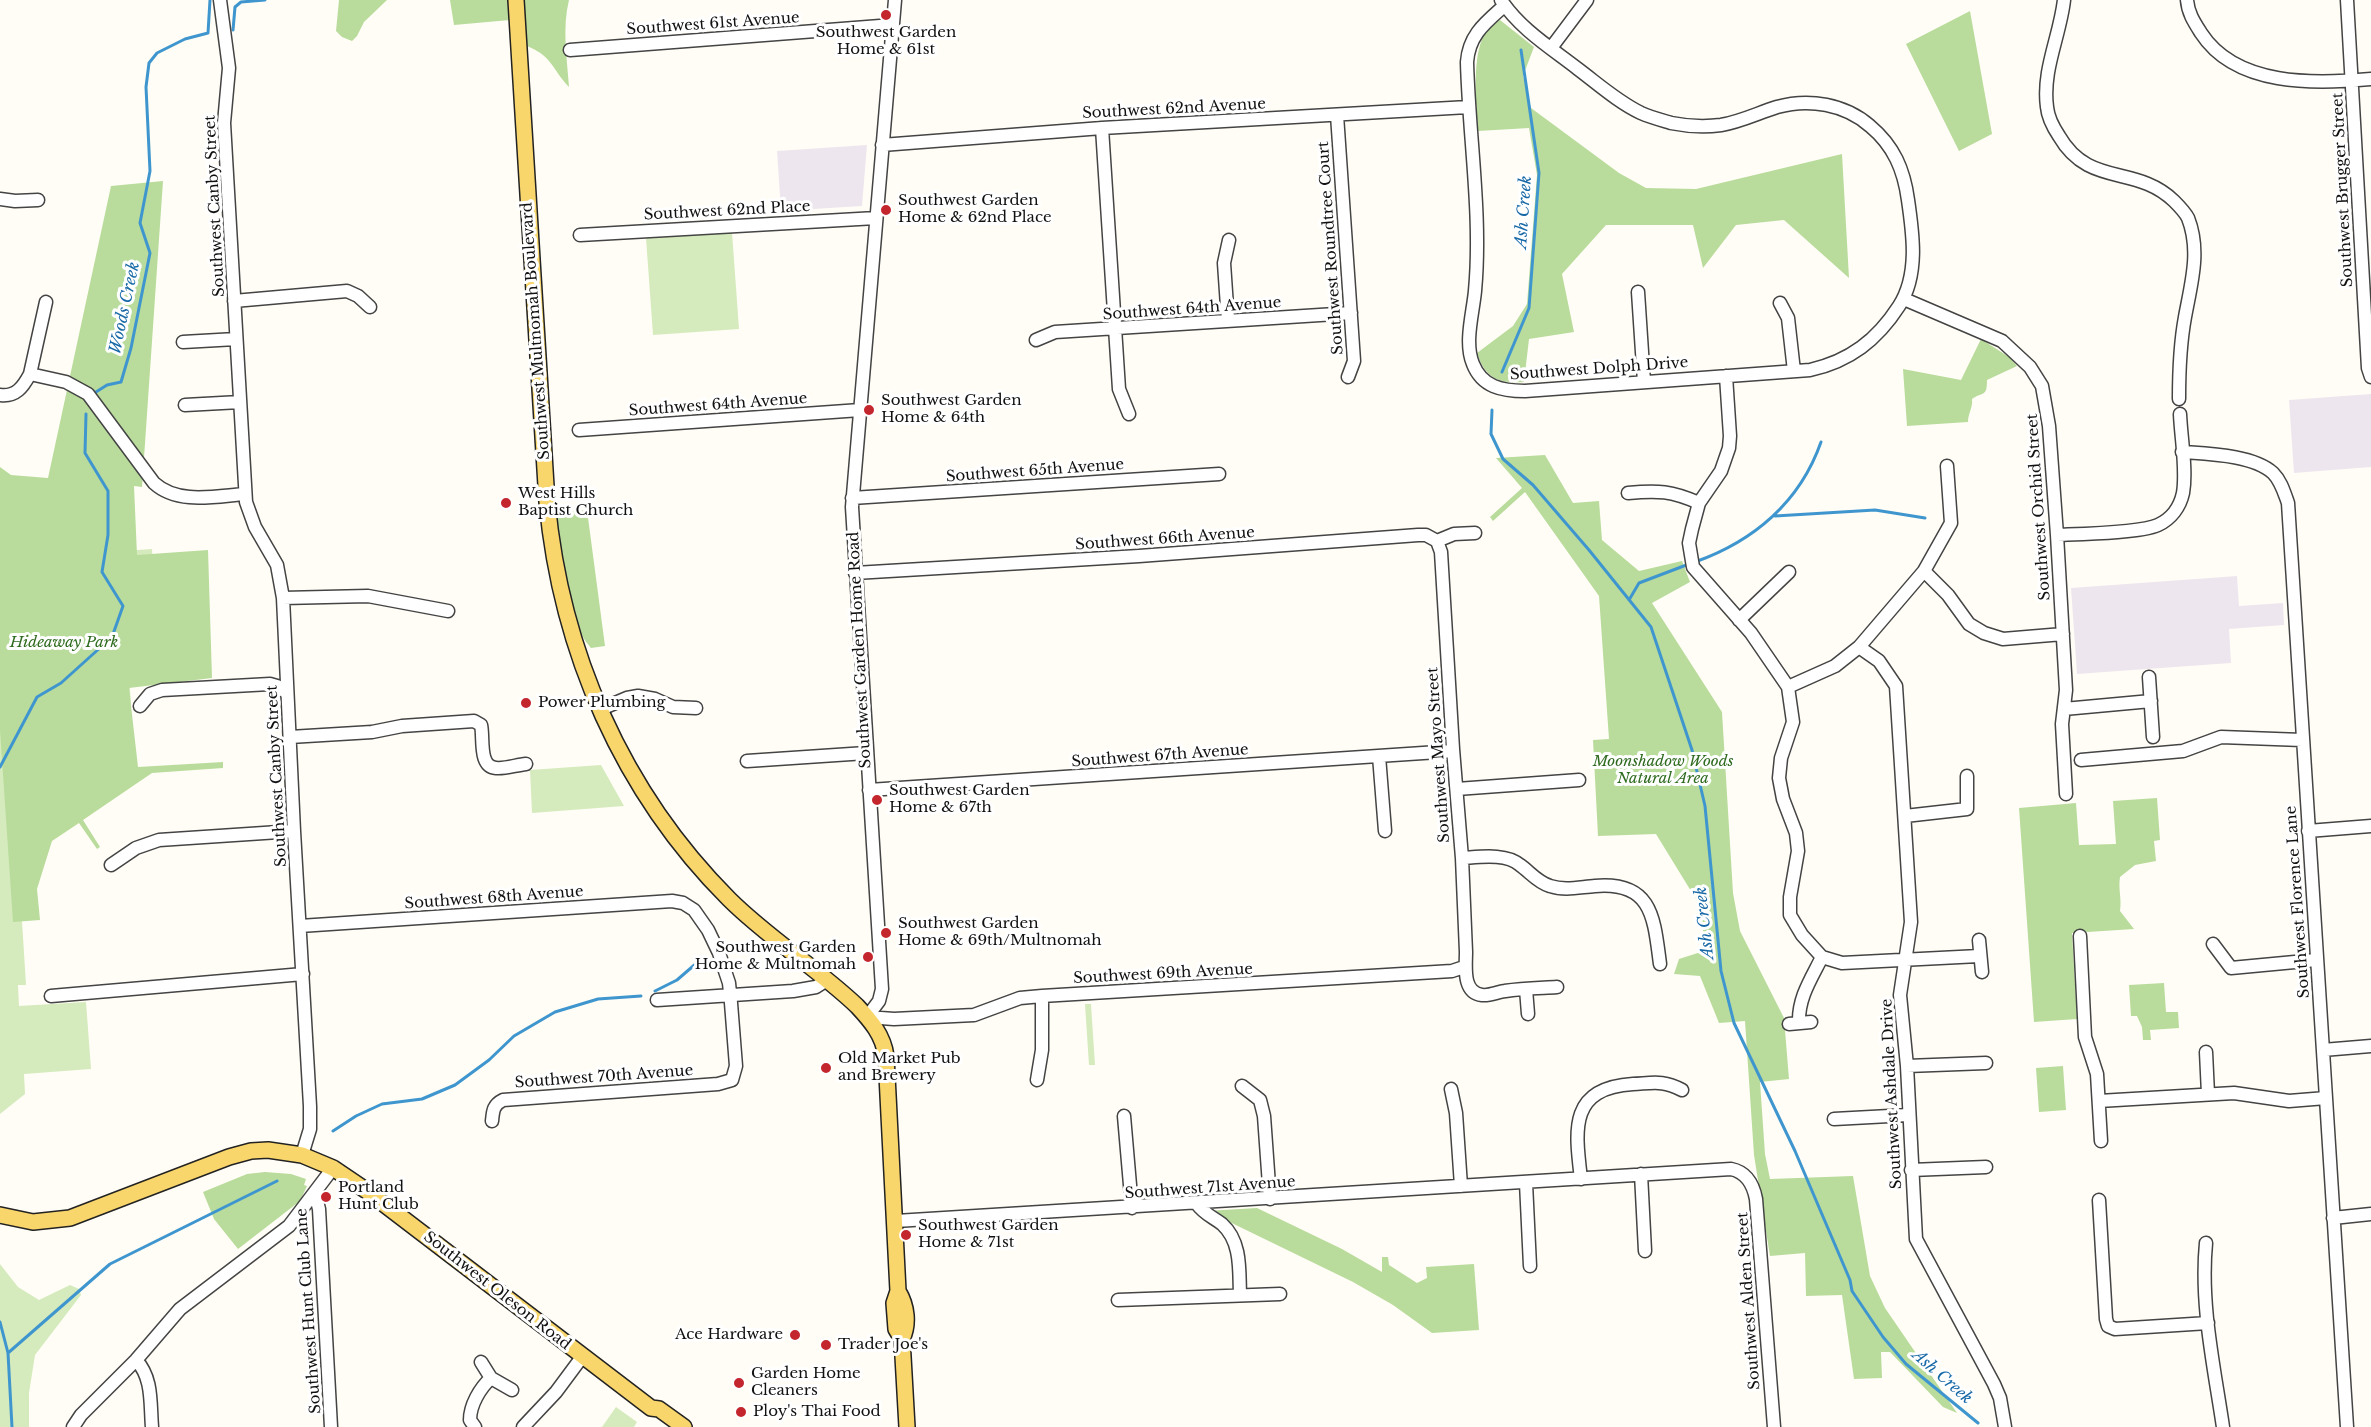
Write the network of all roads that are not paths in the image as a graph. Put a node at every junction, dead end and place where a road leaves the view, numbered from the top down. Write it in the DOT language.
graph roads {
  1 [pos="220,0"];
  2 [pos="516,0"];
  3 [pos="895,0"];
  4 [pos="1587,0"];
  5 [pos="2064,0"];
  6 [pos="2187,0"];
  7 [pos="2347,0"];
  8 [pos="1502,3"];
  9 [pos="893,25"];
  10 [pos="1551,48"];
  11 [pos="570,50"];
  12 [pos="2371,79"];
  13 [pos="2353,81"];
  14 [pos="1468,107"];
  15 [pos="1337,115"];
  16 [pos="1101,128"];
  17 [pos="882,145"];
  18 [pos="0,199"];
  19 [pos="38,200"];
  20 [pos="876,218"];
  21 [pos="580,235"];
  22 [pos="1229,240"];
  23 [pos="1638,292"];
  24 [pos="1904,298"];
  25 [pos="234,301"];
  26 [pos="46,302"];
  27 [pos="1780,303"];
  28 [pos="370,308"];
  29 [pos="1351,313"];
  30 [pos="1228,321"];
  31 [pos="1114,329"];
  32 [pos="236,339"];
  33 [pos="1036,340"];
  34 [pos="183,342"];
  35 [pos="1794,371"];
  36 [pos="30,374"];
  37 [pos="1726,376"];
  38 [pos="1348,377"];
  39 [pos="2371,378"];
  40 [pos="1644,382"];
  41 [pos="0,395"];
  42 [pos="2179,399"];
  43 [pos="240,402"];
  44 [pos="185,405"];
  45 [pos="860,410"];
  46 [pos="1129,414"];
  47 [pos="2180,414"];
  48 [pos="579,430"];
  49 [pos="2182,452"];
  50 [pos="1947,466"];
  51 [pos="1219,474"];
  52 [pos="1628,493"];
  53 [pos="245,494"];
  54 [pos="852,498"];
  55 [pos="1700,503"];
  56 [pos="1475,533"];
  57 [pos="2058,535"];
  58 [pos="1437,541"];
  59 [pos="1924,570"];
  60 [pos="1789,572"];
  61 [pos="855,573"];
  62 [pos="283,598"];
  63 [pos="448,611"];
  64 [pos="1739,620"];
  65 [pos="2063,634"];
  66 [pos="1859,647"];
  67 [pos="2149,677"];
  68 [pos="1788,687"];
  69 [pos="287,693"];
  70 [pos="2151,701"];
  71 [pos="140,706"];
  72 [pos="696,708"];
  73 [pos="2064,709"];
  74 [pos="601,710"];
  75 [pos="290,737"];
  76 [pos="2153,737"];
  77 [pos="2302,740"];
  78 [pos="1453,751"];
  79 [pos="866,753"];
  80 [pos="1379,756"];
  81 [pos="2081,760"];
  82 [pos="747,761"];
  83 [pos="525,764"];
  84 [pos="1966,776"];
  85 [pos="1579,780"];
  86 [pos="1457,789"];
  87 [pos="869,790"];
  88 [pos="2066,794"];
  89 [pos="1905,816"];
  90 [pos="2371,826"];
  91 [pos="294,831"];
  92 [pos="1384,831"];
  93 [pos="2308,831"];
  94 [pos="1462,858"];
  95 [pos="111,866"];
  96 [pos="300,926"];
  97 [pos="2080,936"];
  98 [pos="1979,940"];
  99 [pos="2213,944"];
  100 [pos="1979,956"];
  101 [pos="1822,957"];
  102 [pos="1907,960"];
  103 [pos="2316,960"];
  104 [pos="1660,964"];
  105 [pos="1464,967"];
  106 [pos="1982,972"];
  107 [pos="303,974"];
  108 [pos="827,980"];
  109 [pos="1557,987"];
  110 [pos="1526,989"];
  111 [pos="730,995"];
  112 [pos="51,996"];
  113 [pos="1042,996"];
  114 [pos="657,1000"];
  115 [pos="1528,1014"];
  116 [pos="867,1017"];
  117 [pos="1800,1023"];
  118 [pos="2371,1046"];
  119 [pos="2323,1050"];
  120 [pos="2206,1052"];
  121 [pos="1986,1063"];
  122 [pos="1906,1066"];
  123 [pos="1037,1080"];
  124 [pos="1242,1086"];
  125 [pos="1451,1089"];
  126 [pos="1682,1090"];
  127 [pos="2208,1094"];
  128 [pos="2326,1098"];
  129 [pos="2099,1101"];
  130 [pos="1908,1115"];
  131 [pos="1124,1116"];
  132 [pos="1834,1119"];
  133 [pos="492,1121"];
  134 [pos="2101,1141"];
  135 [pos="302,1155"];
  136 [pos="1986,1167"];
  137 [pos="333,1168"];
  138 [pos="1911,1170"];
  139 [pos="1641,1174"];
  140 [pos="1746,1176"];
  141 [pos="1581,1179"];
  142 [pos="1526,1183"];
  143 [pos="1461,1186"];
  144 [pos="315,1192"];
  145 [pos="1270,1199"];
  146 [pos="2099,1200"];
  147 [pos="1197,1204"];
  148 [pos="1132,1208"];
  149 [pos="2371,1214"];
  150 [pos="0,1215"];
  151 [pos="2333,1218"];
  152 [pos="896,1221"];
  153 [pos="2206,1243"];
  154 [pos="1645,1251"];
  155 [pos="1530,1266"];
  156 [pos="1280,1294"];
  157 [pos="1240,1295"];
  158 [pos="1118,1300"];
  159 [pos="2208,1323"];
  160 [pos="582,1357"];
  161 [pos="136,1360"];
  162 [pos="481,1362"];
  163 [pos="491,1378"];
  164 [pos="512,1390"];
  165 [pos="651,1408"];
  166 [pos="73,1427"];
  167 [pos="152,1427"];
  168 [pos="331,1427"];
  169 [pos="475,1427"];
  170 [pos="522,1427"];
  171 [pos="668,1427"];
  172 [pos="684,1427"];
  173 [pos="907,1427"];
  174 [pos="1774,1427"];
  175 [pos="2005,1427"];
  176 [pos="2223,1427"];
  177 [pos="2347,1427"];
  1 -- 25 [label="street, Southwest Canby Street"];
  2 -- 74 [label="main road, Southwest Multnomah Boulevard"];
  3 -- 9 [label="street, Southwest Garden Home Road"];
  4 -- 10 [label="street"];
  5 -- 42 [label="street"];
  6 -- 13 [label="street"];
  7 -- 13 [label="street, Southwest Brugger Street"];
  8 -- 10 [label="street, Southwest Dolph Drive"];
  8 -- 14 [label="street, Southwest Dolph Drive"];
  9 -- 11 [label="street, Southwest 61st Avenue"];
  9 -- 17 [label="street, Southwest Garden Home Road"];
  10 -- 24 [label="street, Southwest Dolph Drive"];
  12 -- 13 [label="street"];
  13 -- 39 [label="street, Southwest Brugger Street"];
  14 -- 15 [label="street, Southwest 62nd Avenue"];
  14 -- 40 [label="street, Southwest Dolph Drive"];
  15 -- 16 [label="street, Southwest 62nd Avenue"];
  15 -- 29 [label="street, Southwest Roundtree Court"];
  16 -- 17 [label="street, Southwest 62nd Avenue"];
  16 -- 31 [label="street"];
  17 -- 20 [label="street, Southwest Garden Home Road"];
  18 -- 19 [label="street"];
  20 -- 21 [label="street, Southwest 62nd Place"];
  20 -- 45 [label="street, Southwest Garden Home Road"];
  22 -- 30 [label="street"];
  23 -- 40 [label="street"];
  24 -- 35 [label="street, Southwest Dolph Drive"];
  24 -- 57 [label="street, Southwest Orchid Street"];
  25 -- 28 [label="street"];
  25 -- 32 [label="street, Southwest Canby Street"];
  26 -- 36 [label="street"];
  27 -- 35 [label="street"];
  29 -- 30 [label="street, Southwest 64th Avenue"];
  29 -- 38 [label="street, Southwest Roundtree Court"];
  30 -- 31 [label="street, Southwest 64th Avenue"];
  31 -- 33 [label="street, Southwest 64th Avenue"];
  31 -- 46 [label="street"];
  32 -- 34 [label="street"];
  32 -- 43 [label="street, Southwest Canby Street"];
  35 -- 37 [label="street, Southwest Dolph Drive"];
  36 -- 41 [label="street"];
  36 -- 53 [label="street"];
  37 -- 40 [label="street, Southwest Dolph Drive"];
  37 -- 55 [label="street"];
  43 -- 44 [label="street"];
  43 -- 53 [label="street, Southwest Canby Street"];
  45 -- 48 [label="street, Southwest 64th Avenue"];
  45 -- 54 [label="street, Southwest Garden Home Road"];
  47 -- 49 [label="street"];
  49 -- 57 [label="street"];
  49 -- 77 [label="street, Southwest Florence Lane"];
  50 -- 59 [label="street"];
  51 -- 54 [label="street, Southwest 65th Avenue"];
  52 -- 55 [label="street"];
  53 -- 62 [label="street, Southwest Canby Street"];
  54 -- 61 [label="street, Southwest Garden Home Road"];
  55 -- 64 [label="street"];
  56 -- 58 [label="street, Southwest 66th Avenue"];
  57 -- 65 [label="street, Southwest Orchid Street"];
  58 -- 61 [label="street, Southwest 66th Avenue"];
  58 -- 78 [label="street, Southwest Mayo Street"];
  59 -- 65 [label="street"];
  59 -- 66 [label="street"];
  60 -- 64 [label="street"];
  61 -- 79 [label="street, Southwest Garden Home Road"];
  62 -- 63 [label="street"];
  62 -- 69 [label="street, Southwest Canby Street"];
  64 -- 68 [label="street"];
  65 -- 73 [label="street, Southwest Orchid Street"];
  66 -- 68 [label="street"];
  66 -- 89 [label="street, Southwest Ashdale Drive"];
  67 -- 70 [label="street"];
  68 -- 101 [label="street"];
  69 -- 71 [label="street"];
  69 -- 75 [label="street, Southwest Canby Street"];
  70 -- 73 [label="street"];
  70 -- 76 [label="street"];
  72 -- 74 [label="street"];
  73 -- 88 [label="street, Southwest Orchid Street"];
  74 -- 108 [label="main road, Southwest Multnomah Boulevard"];
  75 -- 83 [label="street"];
  75 -- 91 [label="street, Southwest Canby Street"];
  77 -- 81 [label="street"];
  77 -- 93 [label="street, Southwest Florence Lane"];
  78 -- 80 [label="street, Southwest 67th Avenue"];
  78 -- 86 [label="street, Southwest Mayo Street"];
  79 -- 82 [label="street"];
  79 -- 87 [label="street, Southwest Garden Home Road"];
  80 -- 87 [label="street, Southwest 67th Avenue"];
  80 -- 92 [label="street"];
  84 -- 89 [label="street"];
  85 -- 86 [label="street"];
  86 -- 94 [label="street, Southwest Mayo Street"];
  87 -- 116 [label="street, Southwest Garden Home Road"];
  89 -- 102 [label="street, Southwest Ashdale Drive"];
  90 -- 93 [label="street"];
  91 -- 95 [label="street"];
  91 -- 96 [label="street, Southwest Canby Street"];
  93 -- 103 [label="street, Southwest Florence Lane"];
  94 -- 104 [label="street"];
  94 -- 105 [label="street, Southwest Mayo Street"];
  96 -- 107 [label="street, Southwest Canby Street"];
  96 -- 111 [label="street, Southwest 68th Avenue"];
  97 -- 129 [label="street"];
  98 -- 100 [label="street"];
  99 -- 103 [label="street"];
  100 -- 102 [label="street"];
  100 -- 106 [label="street"];
  101 -- 102 [label="street"];
  101 -- 117 [label="street"];
  102 -- 122 [label="street, Southwest Ashdale Drive"];
  103 -- 119 [label="street, Southwest Florence Lane"];
  105 -- 110 [label="street"];
  105 -- 113 [label="street, Southwest 69th Avenue"];
  107 -- 112 [label="street"];
  107 -- 135 [label="street, Southwest Canby Street"];
  108 -- 111 [label="street"];
  108 -- 116 [label="main road, Southwest Multnomah Boulevard"];
  109 -- 110 [label="street"];
  110 -- 115 [label="street"];
  111 -- 114 [label="street"];
  111 -- 133 [label="street, Southwest 70th Avenue"];
  113 -- 116 [label="street, Southwest 69th Avenue"];
  113 -- 123 [label="street"];
  116 -- 152 [label="main road"];
  118 -- 119 [label="street"];
  119 -- 128 [label="street, Southwest Florence Lane"];
  120 -- 127 [label="street"];
  121 -- 122 [label="street"];
  122 -- 130 [label="street, Southwest Ashdale Drive"];
  124 -- 145 [label="street"];
  125 -- 143 [label="street"];
  126 -- 141 [label="street"];
  127 -- 128 [label="street"];
  127 -- 129 [label="street"];
  128 -- 151 [label="street, Southwest Florence Lane"];
  129 -- 134 [label="street"];
  130 -- 132 [label="street"];
  130 -- 138 [label="street, Southwest Ashdale Drive"];
  131 -- 148 [label="street"];
  135 -- 137 [label="main road, Southwest Oleson Road"];
  135 -- 150 [label="main road, Southwest Oleson Road"];
  136 -- 138 [label="street"];
  137 -- 144 [label="street"];
  137 -- 160 [label="main road, Southwest Oleson Road"];
  138 -- 175 [label="street, Southwest Ashdale Drive"];
  139 -- 140 [label="street, Southwest 71st Avenue"];
  139 -- 141 [label="street, Southwest 71st Avenue"];
  139 -- 154 [label="street"];
  140 -- 174 [label="street, Southwest Alden Street"];
  141 -- 142 [label="street, Southwest 71st Avenue"];
  142 -- 143 [label="street, Southwest 71st Avenue"];
  142 -- 155 [label="street"];
  143 -- 145 [label="street, Southwest 71st Avenue"];
  144 -- 161 [label="street"];
  144 -- 168 [label="street, Southwest Hunt Club Lane"];
  145 -- 147 [label="street, Southwest 71st Avenue"];
  146 -- 159 [label="street"];
  147 -- 148 [label="street, Southwest 71st Avenue"];
  147 -- 157 [label="street"];
  148 -- 152 [label="street, Southwest 71st Avenue"];
  149 -- 151 [label="street"];
  151 -- 177 [label="street, Southwest Florence Lane"];
  152 -- 173 [label="main road"];
  153 -- 159 [label="street"];
  156 -- 157 [label="street"];
  157 -- 158 [label="street"];
  159 -- 176 [label="street"];
  160 -- 165 [label="main road, Southwest Oleson Road"];
  160 -- 170 [label="street"];
  161 -- 166 [label="street"];
  161 -- 167 [label="street"];
  162 -- 163 [label="street"];
  163 -- 164 [label="street"];
  163 -- 169 [label="street"];
  165 -- 171 [label="main road, Southwest Oleson Road"];
  165 -- 172 [label="main road, Southwest Oleson Road"];
}
